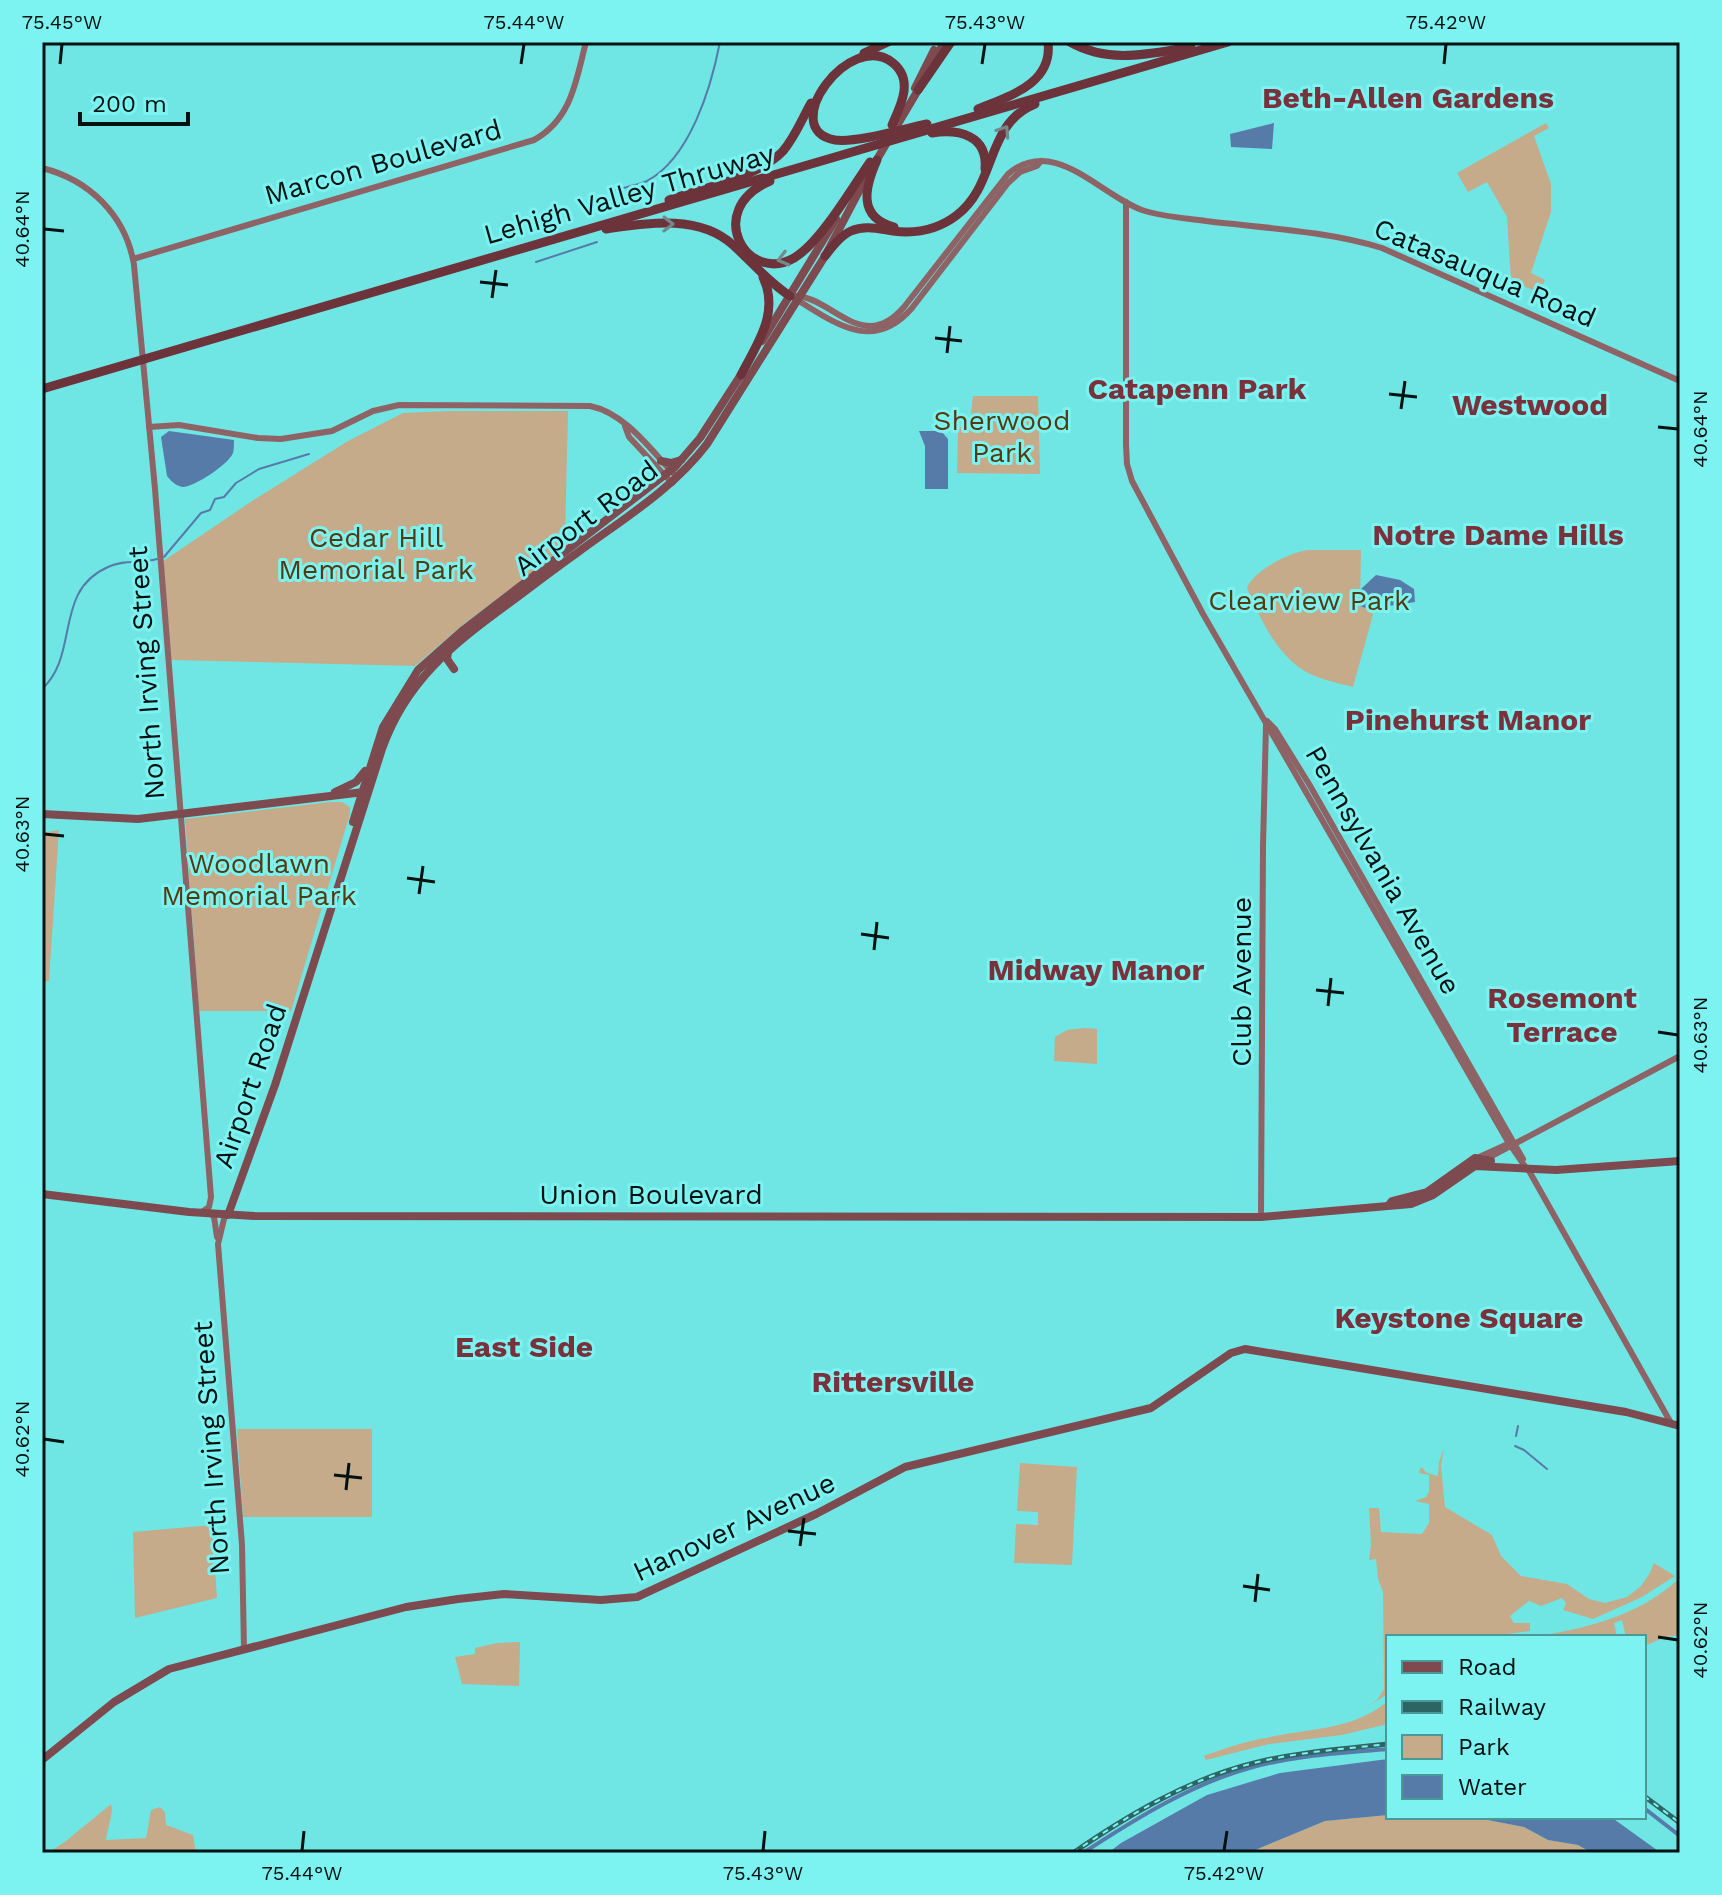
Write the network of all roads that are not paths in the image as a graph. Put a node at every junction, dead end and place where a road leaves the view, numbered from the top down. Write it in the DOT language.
graph roads {
  1 [pos="586,42"];
  2 [pos="888,42"];
  3 [pos="941,42"];
  4 [pos="951,42"];
  5 [pos="1048,42"];
  6 [pos="1070,42"];
  7 [pos="1207,42"];
  8 [pos="1228,42"];
  9 [pos="1191,47"];
  10 [pos="1169,59"];
  11 [pos="918,90"];
  12 [pos="978,109"];
  13 [pos="898,118"];
  14 [pos="927,124"];
  15 [pos="893,140"];
  16 [pos="873,161"];
  17 [pos="818,162"];
  18 [pos="42,168"];
  19 [pos="669,200"];
  20 [pos="1126,202"];
  21 [pos="1145,211"];
  22 [pos="1126,222"];
  23 [pos="563,237"];
  24 [pos="825,256"];
  25 [pos="133,259"];
  26 [pos="757,267"];
  27 [pos="796,297"];
  28 [pos="151,354"];
  29 [pos="741,375"];
  30 [pos="1680,381"];
  31 [pos="42,386"];
  32 [pos="625,426"];
  33 [pos="149,427"];
  34 [pos="682,460"];
  35 [pos="661,461"];
  36 [pos="671,477"];
  37 [pos="448,651"];
  38 [pos="454,669"];
  39 [pos="1267,721"];
  40 [pos="1274,732"];
  41 [pos="1267,747"];
  42 [pos="370,763"];
  43 [pos="365,792"];
  44 [pos="323,797"];
  45 [pos="42,814"];
  46 [pos="179,814"];
  47 [pos="354,819"];
  48 [pos="1680,1056"];
  49 [pos="1511,1144"];
  50 [pos="1478,1161"];
  51 [pos="1680,1161"];
  52 [pos="1528,1170"];
  53 [pos="1546,1170"];
  54 [pos="1538,1187"];
  55 [pos="42,1194"];
  56 [pos="198,1213"];
  57 [pos="211,1214"];
  58 [pos="227,1215"];
  59 [pos="1261,1217"];
  60 [pos="218,1244"];
  61 [pos="1676,1425"];
  62 [pos="244,1649"];
  63 [pos="42,1760"];
  1 -- 25 [label="street, Marcon Boulevard"];
  2 -- 19 [label="highway"];
  3 -- 11 [label="main road, Airport Road"];
  3 -- 13 [label="main road, Airport Road"];
  4 -- 11 [label="highway"];
  5 -- 12 [label="highway"];
  6 -- 9 [label="highway"];
  7 -- 9 [label="highway, Lehigh Valley Thruway"];
  8 -- 10 [label="highway, Lehigh Valley Thruway"];
  9 -- 12 [label="highway, Lehigh Valley Thruway"];
  10 -- 15 [label="highway, Lehigh Valley Thruway"];
  24 -- 10 [label="highway, one-way"];
  11 -- 13 [label="main road, Airport Road"];
  12 -- 14 [label="highway, Lehigh Valley Thruway"];
  13 -- 14 [label="highway"];
  13 -- 16 [label="main road, Airport Road"];
  13 -- 16 [label="main road, Airport Road"];
  14 -- 19 [label="highway, Lehigh Valley Thruway"];
  15 -- 16 [label="highway"];
  15 -- 17 [label="highway, Lehigh Valley Thruway"];
  16 -- 17 [label="highway, one-way"];
  16 -- 24 [label="main road, Airport Road"];
  16 -- 27 [label="main road, Airport Road"];
  17 -- 23 [label="highway, Lehigh Valley Thruway"];
  18 -- 25 [label="street, North Irving Street"];
  19 -- 28 [label="highway, Lehigh Valley Thruway"];
  20 -- 21 [label="street, Catasauqua Road"];
  20 -- 22 [label="street, Pennsylvania Avenue"];
  20 -- 27 [label="street, Catasauqua Road"];
  21 -- 22 [label="street"];
  21 -- 30 [label="street, Catasauqua Road"];
  22 -- 39 [label="street, Pennsylvania Avenue"];
  23 -- 26 [label="highway, one-way"];
  23 -- 28 [label="highway, Lehigh Valley Thruway"];
  24 -- 27 [label="main road, Airport Road"];
  25 -- 33 [label="street, North Irving Street"];
  26 -- 27 [label="highway"];
  26 -- 29 [label="highway"];
  27 -- 29 [label="main road, Airport Road"];
  27 -- 36 [label="main road, Airport Road"];
  28 -- 31 [label="highway, Lehigh Valley Thruway"];
  29 -- 34 [label="main road, Airport Road"];
  32 -- 33 [label="street"];
  32 -- 35 [label="street"];
  32 -- 36 [label="street"];
  33 -- 46 [label="street, North Irving Street"];
  34 -- 35 [label="main road"];
  34 -- 36 [label="main road, Airport Road"];
  35 -- 36 [label="street"];
  36 -- 37 [label="main road, Airport Road"];
  36 -- 42 [label="main road, Airport Road"];
  37 -- 38 [label="main road"];
  37 -- 43 [label="main road, Airport Road"];
  39 -- 40 [label="street, Pennsylvania Avenue"];
  39 -- 41 [label="street, Club Avenue"];
  40 -- 41 [label="street, Club Avenue"];
  40 -- 49 [label="street, Pennsylvania Avenue"];
  41 -- 59 [label="street, Club Avenue"];
  42 -- 43 [label="main road, Airport Road"];
  42 -- 44 [label="main road"];
  43 -- 44 [label="main road"];
  43 -- 47 [label="main road, Airport Road"];
  43 -- 58 [label="main road, Airport Road"];
  44 -- 46 [label="main road"];
  44 -- 47 [label="main road"];
  45 -- 46 [label="main road"];
  46 -- 56 [label="street, North Irving Street"];
  47 -- 58 [label="main road, Airport Road"];
  48 -- 49 [label="street"];
  49 -- 50 [label="street"];
  49 -- 52 [label="street, Pennsylvania Avenue"];
  50 -- 52 [label="main road"];
  50 -- 59 [label="main road, Union Boulevard"];
  51 -- 53 [label="main road"];
  52 -- 53 [label="main road"];
  52 -- 54 [label="street, Pennsylvania Avenue"];
  53 -- 54 [label="street"];
  54 -- 61 [label="street, Pennsylvania Avenue"];
  55 -- 56 [label="main road, Union Boulevard"];
  56 -- 57 [label="main road, Union Boulevard"];
  57 -- 58 [label="main road, Union Boulevard"];
  57 -- 60 [label="street"];
  58 -- 59 [label="main road, Union Boulevard"];
  58 -- 60 [label="street, North Irving Street"];
  60 -- 62 [label="street, North Irving Street"];
  61 -- 62 [label="main road, Hanover Avenue"];
  62 -- 63 [label="main road, Hanover Avenue"];
}
